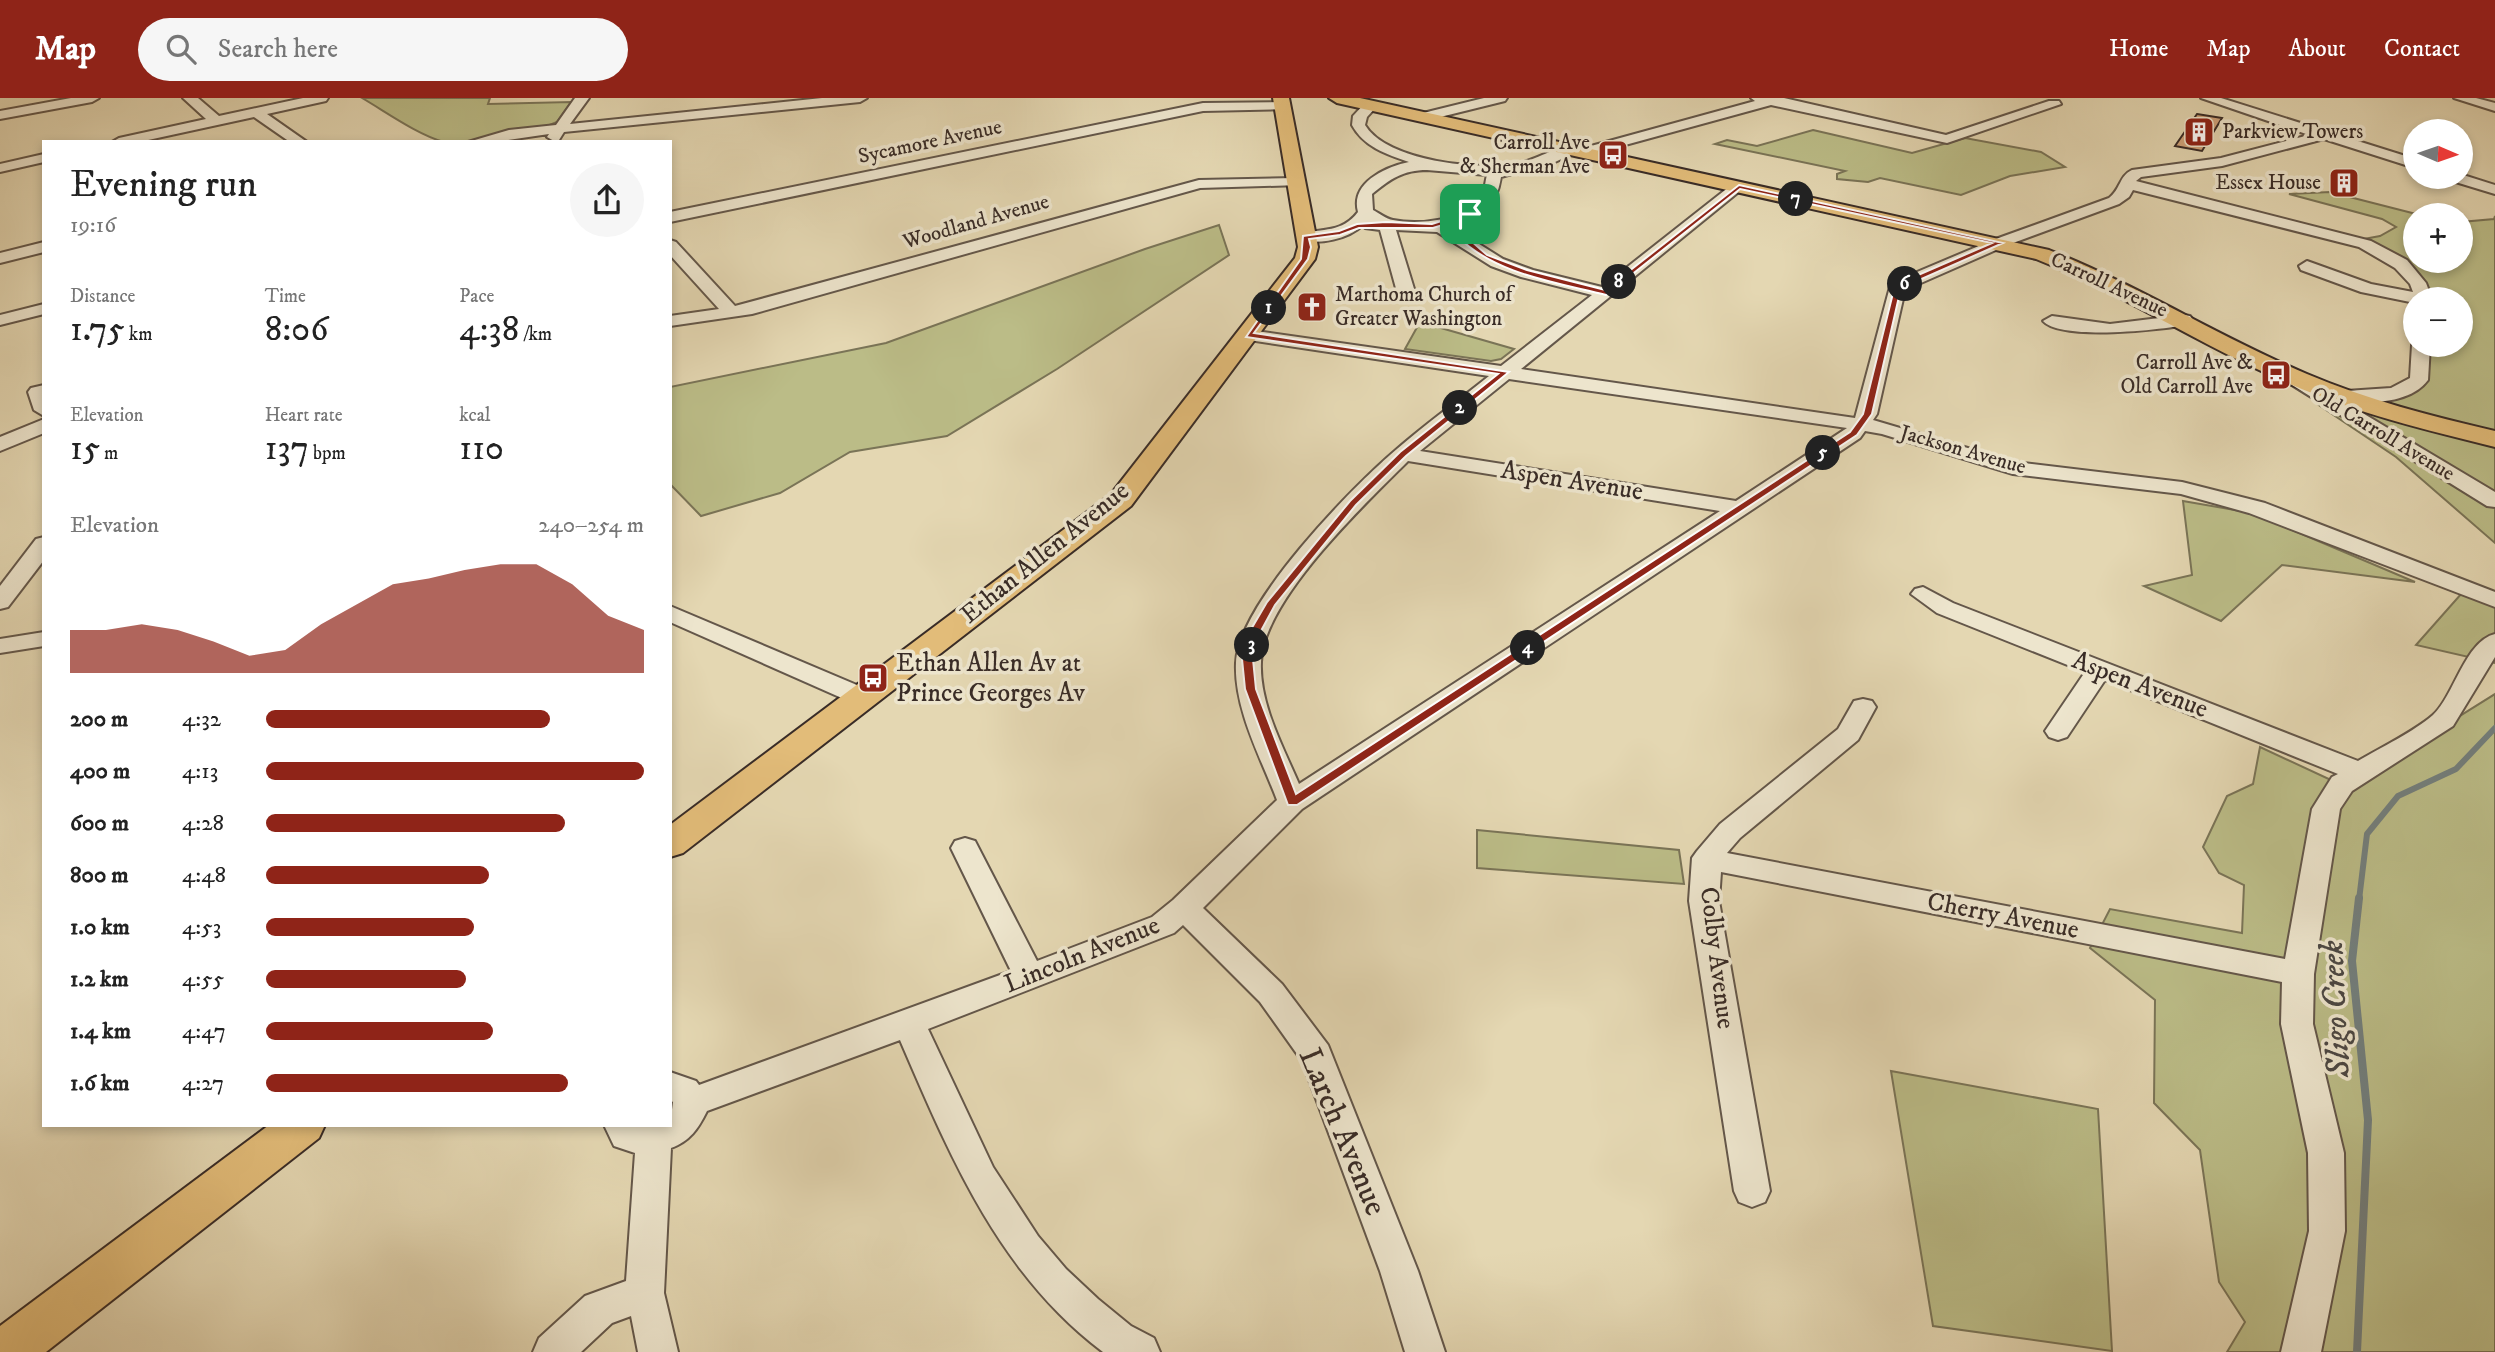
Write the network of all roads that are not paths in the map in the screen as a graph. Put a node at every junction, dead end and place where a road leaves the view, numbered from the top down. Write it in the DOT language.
graph roads {
  1 [pos="92,98"];
  2 [pos="190,98"];
  3 [pos="321,98"];
  4 [pos="582,98"];
  5 [pos="860,98"];
  6 [pos="1190,98"];
  7 [pos="1337,98"];
  8 [pos="1500,98"];
  9 [pos="2208,98"];
  10 [pos="2461,98"];
  11 [pos="1771,99"];
  12 [pos="1282,102"];
  13 [pos="2054,104"];
  14 [pos="1371,105"];
  15 [pos="1203,107"];
  16 [pos="2495,107"];
  17 [pos="256,112"];
  18 [pos="0,116"];
  19 [pos="1424,117"];
  20 [pos="217,121"];
  21 [pos="561,128"];
  22 [pos="2324,135"];
  23 [pos="129,140"];
  24 [pos="297,140"];
  25 [pos="484,140"];
  26 [pos="552,140"];
  27 [pos="1385,149"];
  28 [pos="1578,151"];
  29 [pos="42,158"];
  30 [pos="2403,160"];
  31 [pos="1437,165"];
  32 [pos="0,168"];
  33 [pos="1509,168"];
  34 [pos="1475,170"];
  35 [pos="1387,174"];
  36 [pos="1295,181"];
  37 [pos="1491,183"];
  38 [pos="2473,183"];
  39 [pos="2128,184"];
  40 [pos="1739,187"];
  41 [pos="2495,190"];
  42 [pos="1470,214"];
  43 [pos="672,217"];
  44 [pos="1362,219"];
  45 [pos="1390,224"];
  46 [pos="1433,226"];
  47 [pos="1459,235"];
  48 [pos="1306,237"];
  49 [pos="1999,243"];
  50 [pos="672,247"];
  51 [pos="42,248"];
  52 [pos="0,258"];
  53 [pos="2307,266"];
  54 [pos="2419,287"];
  55 [pos="1406,292"];
  56 [pos="1606,293"];
  57 [pos="2403,295"];
  58 [pos="42,310"];
  59 [pos="731,312"];
  60 [pos="0,320"];
  61 [pos="672,320"];
  62 [pos="2184,320"];
  63 [pos="2052,321"];
  64 [pos="1249,335"];
  65 [pos="2420,357"];
  66 [pos="2272,367"];
  67 [pos="1505,372"];
  68 [pos="2346,397"];
  69 [pos="1859,424"];
  70 [pos="42,426"];
  71 [pos="2495,439"];
  72 [pos="0,445"];
  73 [pos="1403,454"];
  74 [pos="2495,501"];
  75 [pos="1740,509"];
  76 [pos="42,547"];
  77 [pos="1923,594"];
  78 [pos="2495,600"];
  79 [pos="0,603"];
  80 [pos="672,614"];
  81 [pos="42,639"];
  82 [pos="2495,641"];
  83 [pos="0,646"];
  84 [pos="2100,669"];
  85 [pos="862,697"];
  86 [pos="1863,707"];
  87 [pos="2058,731"];
  88 [pos="2359,772"];
  89 [pos="1293,802"];
  90 [pos="672,842"];
  91 [pos="965,848"];
  92 [pos="1707,858"];
  93 [pos="1184,908"];
  94 [pos="2298,974"];
  95 [pos="1030,976"];
  96 [pos="909,1023"];
  97 [pos="680,1094"];
  98 [pos="300,1127"];
  99 [pos="622,1127"];
  100 [pos="654,1140"];
  101 [pos="1752,1191"];
  102 [pos="645,1293"];
  103 [pos="6,1352"];
  104 [pos="553,1352"];
  105 [pos="658,1352"];
  106 [pos="1140,1352"];
  107 [pos="1425,1352"];
  108 [pos="2301,1352"];
  1 -- 18 [label="street"];
  2 -- 20 [label="street"];
  3 -- 17 [label="street"];
  4 -- 21 [label="street"];
  5 -- 21 [label="street"];
  6 -- 15 [label="street"];
  7 -- 14 [label="main road, Carroll Avenue"];
  8 -- 19 [label="street"];
  9 -- 22 [label="street"];
  10 -- 16 [label="street"];
  11 -- 13 [label="street"];
  11 -- 28 [label="street"];
  12 -- 15 [label="street, Sycamore Avenue"];
  12 -- 36 [label="main road, Ethan Allen Avenue"];
  14 -- 19 [label="main road, Carroll Avenue"];
  14 -- 27 [label="street"];
  15 -- 43 [label="street, Sycamore Avenue"];
  17 -- 20 [label="street"];
  17 -- 24 [label="street"];
  19 -- 28 [label="main road, Carroll Avenue"];
  20 -- 23 [label="street"];
  21 -- 25 [label="street"];
  21 -- 26 [label="street"];
  22 -- 30 [label="street"];
  22 -- 39 [label="street, Lincoln Avenue"];
  27 -- 31 [label="street"];
  27 -- 35 [label="street"];
  28 -- 33 [label="street"];
  28 -- 40 [label="main road, Carroll Avenue"];
  29 -- 32 [label="street"];
  31 -- 34 [label="street"];
  31 -- 35 [label="street"];
  33 -- 34 [label="street"];
  33 -- 37 [label="street"];
  34 -- 37 [label="street"];
  35 -- 44 [label="street"];
  36 -- 48 [label="main road, Ethan Allen Avenue"];
  36 -- 59 [label="street, Woodland Avenue"];
  37 -- 42 [label="street"];
  38 -- 41 [label="street"];
  39 -- 49 [label="street, Lincoln Avenue"];
  39 -- 54 [label="street"];
  40 -- 49 [label="main road, Carroll Avenue"];
  40 -- 56 [label="street"];
  42 -- 46 [label="street"];
  42 -- 47 [label="street"];
  44 -- 45 [label="street"];
  44 -- 48 [label="street"];
  45 -- 46 [label="street"];
  45 -- 55 [label="street"];
  46 -- 47 [label="street"];
  47 -- 56 [label="street"];
  48 -- 64 [label="main road, Ethan Allen Avenue"];
  49 -- 62 [label="main road, Carroll Avenue"];
  49 -- 69 [label="street, Lincoln Avenue"];
  50 -- 59 [label="street"];
  51 -- 52 [label="street"];
  53 -- 57 [label="street"];
  56 -- 67 [label="street"];
  58 -- 60 [label="street"];
  59 -- 61 [label="street, Woodland Avenue"];
  62 -- 63 [label="street"];
  62 -- 66 [label="main road, Carroll Avenue"];
  64 -- 67 [label="street, Jackson Avenue"];
  64 -- 85 [label="main road, Ethan Allen Avenue"];
  65 -- 68 [label="street"];
  66 -- 68 [label="main road, Carroll Avenue"];
  66 -- 74 [label="street, Old Carroll Avenue"];
  67 -- 69 [label="street, Jackson Avenue"];
  67 -- 73 [label="street"];
  68 -- 71 [label="main road, Carroll Avenue"];
  69 -- 75 [label="street, Lincoln Avenue"];
  69 -- 78 [label="street, Jackson Avenue"];
  70 -- 72 [label="street"];
  73 -- 75 [label="street, Aspen Avenue"];
  73 -- 89 [label="street"];
  75 -- 89 [label="street, Lincoln Avenue"];
  76 -- 79 [label="street"];
  77 -- 84 [label="street, Aspen Avenue"];
  80 -- 85 [label="street"];
  81 -- 83 [label="street"];
  82 -- 88 [label="street"];
  84 -- 87 [label="street"];
  84 -- 88 [label="street, Aspen Avenue"];
  85 -- 90 [label="main road, Ethan Allen Avenue"];
  86 -- 92 [label="street, Colby Avenue"];
  88 -- 94 [label="street"];
  89 -- 93 [label="street, Lincoln Avenue"];
  91 -- 95 [label="street"];
  92 -- 94 [label="street, Cherry Avenue"];
  92 -- 101 [label="street, Colby Avenue"];
  93 -- 95 [label="street, Lincoln Avenue"];
  93 -- 107 [label="street, Larch Avenue"];
  94 -- 108 [label="street"];
  95 -- 96 [label="street, Lincoln Avenue"];
  96 -- 97 [label="street, Lincoln Avenue"];
  96 -- 106 [label="street"];
  97 -- 100 [label="street"];
  98 -- 103 [label="main road"];
  99 -- 100 [label="street"];
  100 -- 102 [label="street"];
  102 -- 104 [label="street"];
  102 -- 105 [label="street"];
}
